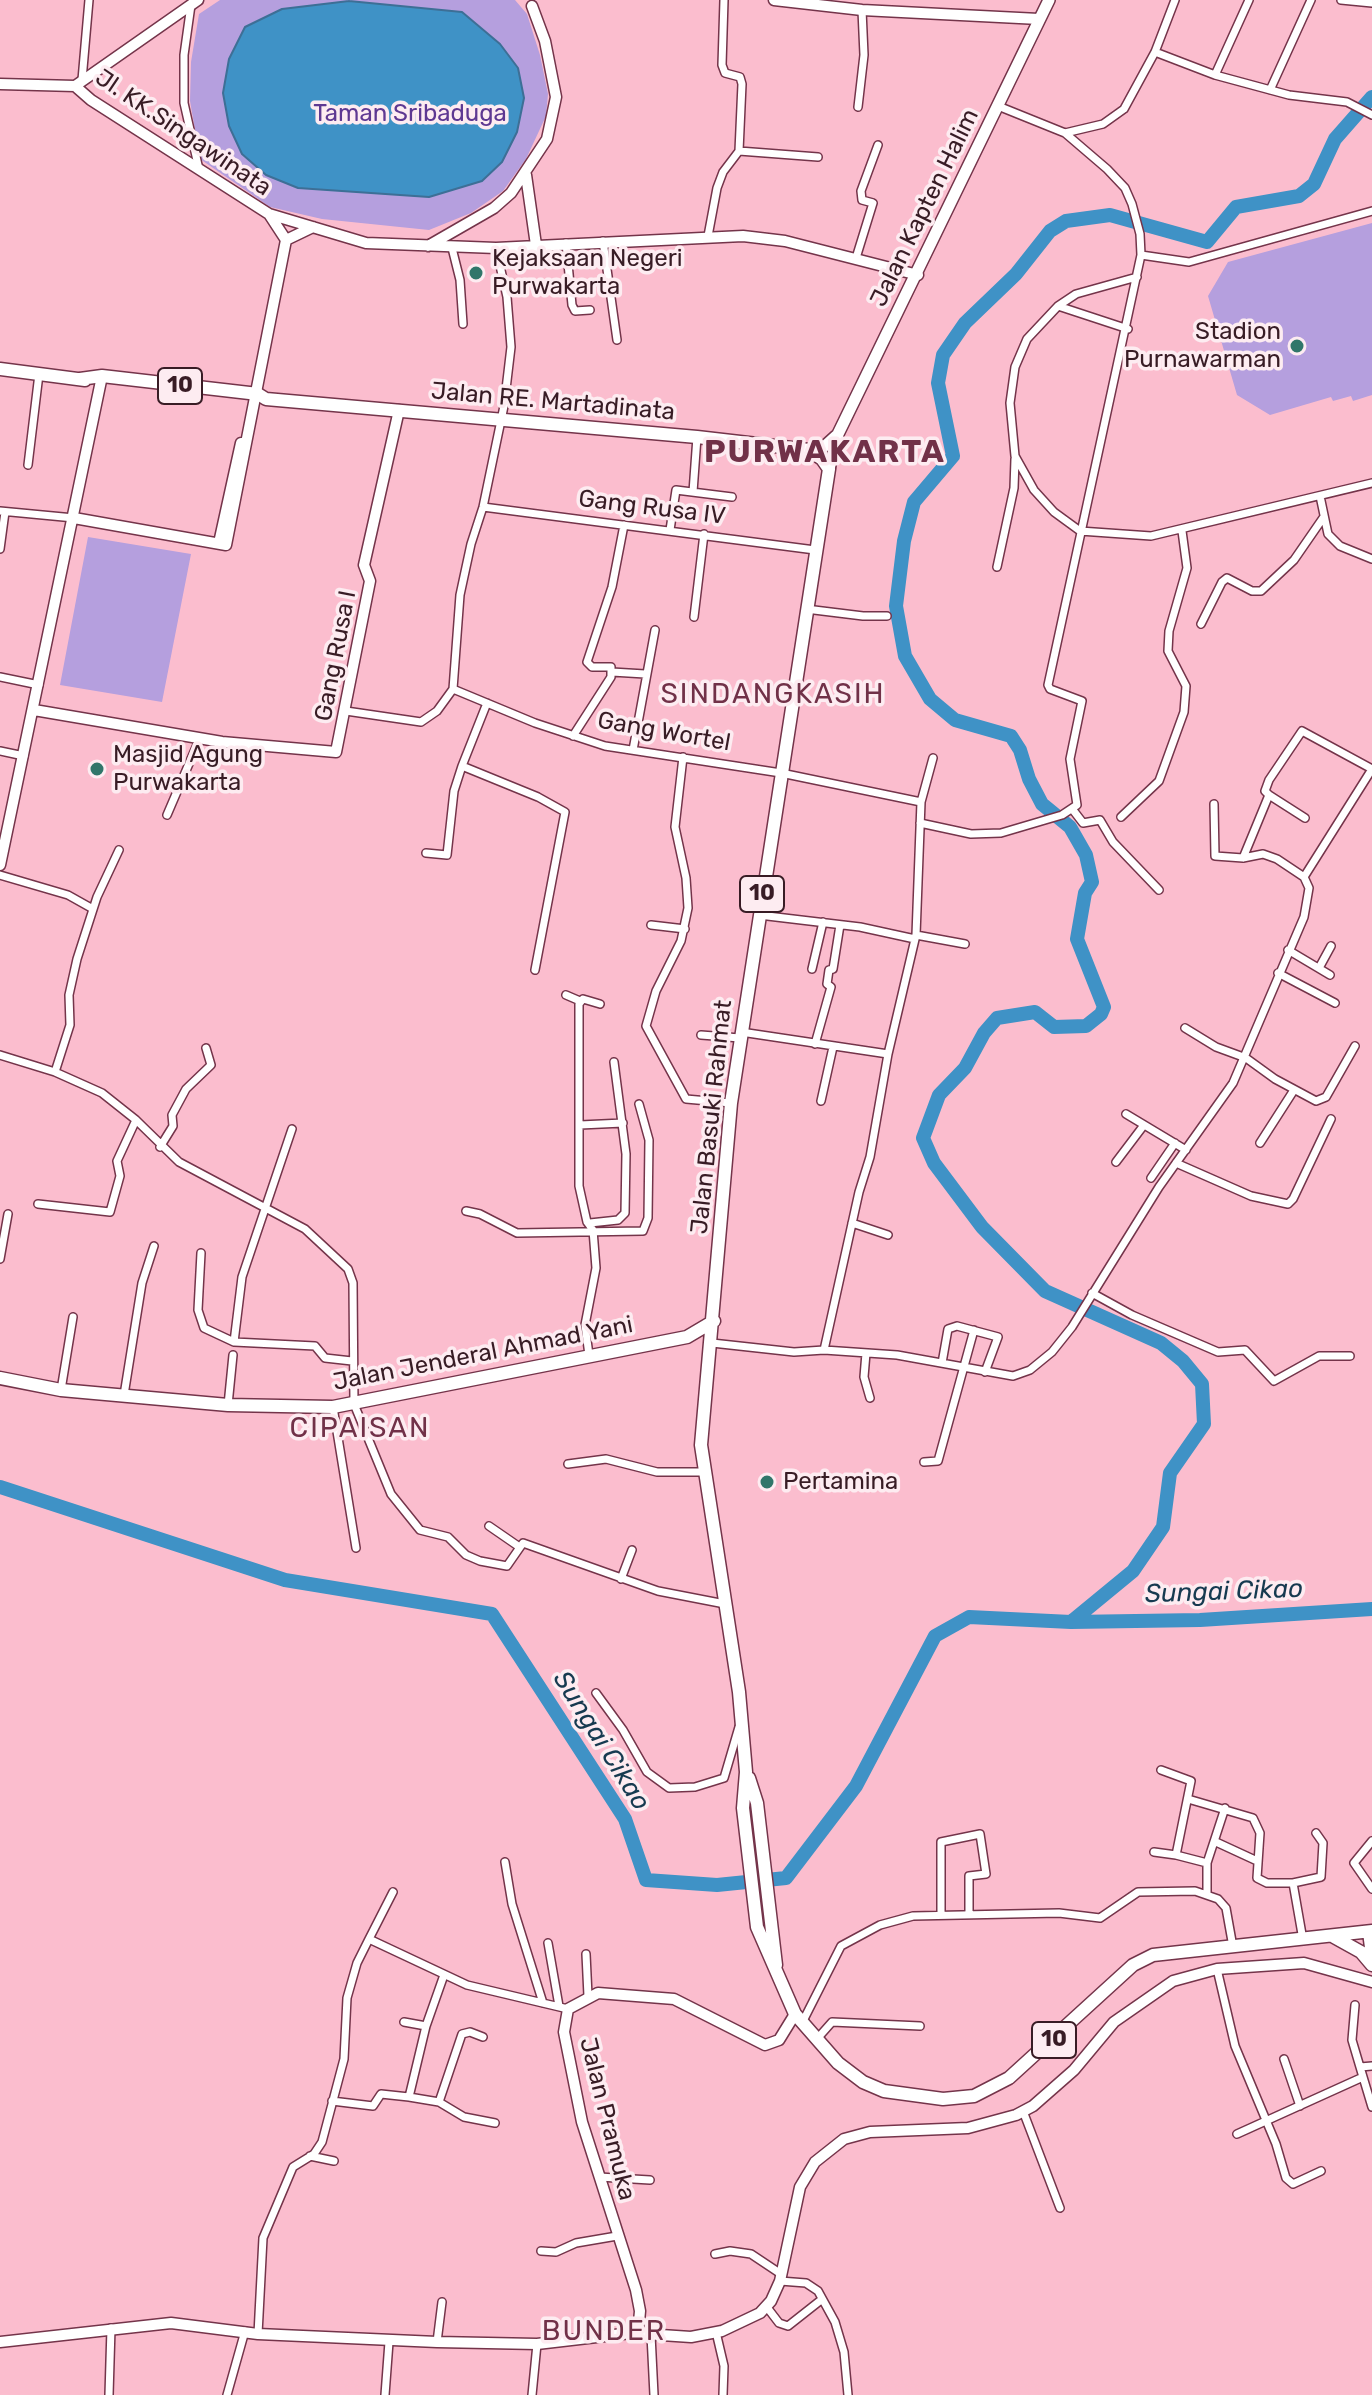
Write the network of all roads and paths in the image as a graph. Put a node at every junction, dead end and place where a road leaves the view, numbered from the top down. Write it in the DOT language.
graph roads {
  1 [pos="89,0"];
  2 [pos="724,0"];
  3 [pos="774,0"];
  4 [pos="905,0"];
  5 [pos="1049,0"];
  6 [pos="1175,0"];
  7 [pos="1249,0"];
  8 [pos="1311,0"];
  9 [pos="1341,0"];
  10 [pos="532,2"];
  11 [pos="194,3"];
  12 [pos="1372,3"];
  13 [pos="862,10"];
  14 [pos="903,12"];
  15 [pos="1039,19"];
  16 [pos="1155,52"];
  17 [pos="1215,75"];
  18 [pos="79,83"];
  19 [pos="0,84"];
  20 [pos="1270,90"];
  21 [pos="998,106"];
  22 [pos="858,107"];
  23 [pos="1369,114"];
  24 [pos="1065,133"];
  25 [pos="878,145"];
  26 [pos="739,151"];
  27 [pos="818,157"];
  28 [pos="198,165"];
  29 [pos="526,175"];
  30 [pos="1372,211"];
  31 [pos="269,214"];
  32 [pos="313,227"];
  33 [pos="708,236"];
  34 [pos="286,240"];
  35 [pos="603,241"];
  36 [pos="566,243"];
  37 [pos="536,245"];
  38 [pos="426,247"];
  39 [pos="452,248"];
  40 [pos="496,248"];
  41 [pos="1141,255"];
  42 [pos="856,258"];
  43 [pos="918,275"];
  44 [pos="1137,277"];
  45 [pos="1058,306"];
  46 [pos="590,310"];
  47 [pos="463,324"];
  48 [pos="1128,329"];
  49 [pos="617,340"];
  50 [pos="0,369"];
  51 [pos="39,374"];
  52 [pos="101,380"];
  53 [pos="257,398"];
  54 [pos="399,410"];
  55 [pos="498,421"];
  56 [pos="838,434"];
  57 [pos="697,437"];
  58 [pos="809,450"];
  59 [pos="1015,456"];
  60 [pos="28,465"];
  61 [pos="829,469"];
  62 [pos="1372,483"];
  63 [pos="693,492"];
  64 [pos="1320,496"];
  65 [pos="732,497"];
  66 [pos="483,507"];
  67 [pos="3,511"];
  68 [pos="74,518"];
  69 [pos="1323,518"];
  70 [pos="624,525"];
  71 [pos="670,530"];
  72 [pos="1080,531"];
  73 [pos="1182,531"];
  74 [pos="704,534"];
  75 [pos="0,549"];
  76 [pos="815,550"];
  77 [pos="1372,559"];
  78 [pos="997,567"];
  79 [pos="806,609"];
  80 [pos="887,616"];
  81 [pos="694,617"];
  82 [pos="1201,624"];
  83 [pos="655,630"];
  84 [pos="612,672"];
  85 [pos="645,674"];
  86 [pos="0,677"];
  87 [pos="39,685"];
  88 [pos="453,689"];
  89 [pos="487,703"];
  90 [pos="34,710"];
  91 [pos="346,711"];
  92 [pos="573,736"];
  93 [pos="200,738"];
  94 [pos="633,750"];
  95 [pos="0,751"];
  96 [pos="24,756"];
  97 [pos="683,757"];
  98 [pos="933,758"];
  99 [pos="462,766"];
  100 [pos="1372,769"];
  101 [pos="781,773"];
  102 [pos="1269,795"];
  103 [pos="921,802"];
  104 [pos="1214,804"];
  105 [pos="1073,810"];
  106 [pos="167,815"];
  107 [pos="1121,817"];
  108 [pos="1305,818"];
  109 [pos="920,823"];
  110 [pos="4,833"];
  111 [pos="119,850"];
  112 [pos="426,853"];
  113 [pos="1243,858"];
  114 [pos="1,859"];
  115 [pos="0,875"];
  116 [pos="1304,877"];
  117 [pos="1159,890"];
  118 [pos="93,909"];
  119 [pos="759,915"];
  120 [pos="823,922"];
  121 [pos="651,925"];
  122 [pos="840,925"];
  123 [pos="685,929"];
  124 [pos="915,937"];
  125 [pos="965,944"];
  126 [pos="1331,946"];
  127 [pos="1288,950"];
  128 [pos="1319,968"];
  129 [pos="812,969"];
  130 [pos="535,970"];
  131 [pos="1278,973"];
  132 [pos="1330,975"];
  133 [pos="566,995"];
  134 [pos="580,1001"];
  135 [pos="1335,1003"];
  136 [pos="600,1004"];
  137 [pos="1185,1028"];
  138 [pos="701,1035"];
  139 [pos="740,1035"];
  140 [pos="815,1044"];
  141 [pos="1355,1046"];
  142 [pos="833,1047"];
  143 [pos="206,1048"];
  144 [pos="888,1054"];
  145 [pos="0,1055"];
  146 [pos="1246,1058"];
  147 [pos="614,1062"];
  148 [pos="55,1072"];
  149 [pos="1294,1090"];
  150 [pos="821,1101"];
  151 [pos="731,1103"];
  152 [pos="639,1104"];
  153 [pos="1126,1114"];
  154 [pos="1331,1119"];
  155 [pos="136,1120"];
  156 [pos="623,1123"];
  157 [pos="580,1125"];
  158 [pos="1144,1125"];
  159 [pos="292,1129"];
  160 [pos="1175,1143"];
  161 [pos="1260,1143"];
  162 [pos="160,1147"];
  163 [pos="1186,1150"];
  164 [pos="1116,1162"];
  165 [pos="1176,1163"];
  166 [pos="1151,1178"];
  167 [pos="38,1204"];
  168 [pos="265,1205"];
  169 [pos="466,1211"];
  170 [pos="8,1214"];
  171 [pos="852,1223"];
  172 [pos="592,1227"];
  173 [pos="888,1235"];
  174 [pos="154,1246"];
  175 [pos="201,1253"];
  176 [pos="0,1259"];
  177 [pos="1092,1293"];
  178 [pos="73,1317"];
  179 [pos="714,1321"];
  180 [pos="974,1330"];
  181 [pos="687,1337"];
  182 [pos="234,1342"];
  183 [pos="711,1348"];
  184 [pos="824,1350"];
  185 [pos="866,1353"];
  186 [pos="233,1355"];
  187 [pos="589,1355"];
  188 [pos="1350,1356"];
  189 [pos="352,1361"];
  190 [pos="942,1363"];
  191 [pos="965,1368"];
  192 [pos="985,1372"];
  193 [pos="0,1378"];
  194 [pos="61,1390"];
  195 [pos="124,1395"];
  196 [pos="870,1398"];
  197 [pos="354,1404"];
  198 [pos="228,1405"];
  199 [pos="333,1407"];
  200 [pos="924,1462"];
  201 [pos="568,1464"];
  202 [pos="703,1472"];
  203 [pos="489,1526"];
  204 [pos="518,1546"];
  205 [pos="356,1548"];
  206 [pos="632,1550"];
  207 [pos="621,1579"];
  208 [pos="725,1604"];
  209 [pos="596,1693"];
  210 [pos="741,1721"];
  211 [pos="1161,1770"];
  212 [pos="746,1772"];
  213 [pos="1188,1799"];
  214 [pos="1225,1808"];
  215 [pos="1316,1833"];
  216 [pos="1372,1841"];
  217 [pos="1216,1842"];
  218 [pos="1154,1852"];
  219 [pos="1176,1855"];
  220 [pos="1255,1860"];
  221 [pos="505,1862"];
  222 [pos="1207,1863"];
  223 [pos="1293,1883"];
  224 [pos="1372,1889"];
  225 [pos="393,1892"];
  226 [pos="1207,1894"];
  227 [pos="941,1914"];
  228 [pos="969,1915"];
  229 [pos="1370,1931"];
  230 [pos="1331,1936"];
  231 [pos="369,1939"];
  232 [pos="1303,1940"];
  233 [pos="548,1943"];
  234 [pos="1233,1947"];
  235 [pos="586,1954"];
  236 [pos="1372,1955"];
  237 [pos="1372,1965"];
  238 [pos="1217,1969"];
  239 [pos="444,1975"];
  240 [pos="777,1978"];
  241 [pos="1370,1981"];
  242 [pos="588,1996"];
  243 [pos="543,2003"];
  244 [pos="1355,2005"];
  245 [pos="564,2007"];
  246 [pos="404,2022"];
  247 [pos="426,2026"];
  248 [pos="805,2026"];
  249 [pos="920,2026"];
  250 [pos="788,2031"];
  251 [pos="483,2037"];
  252 [pos="1284,2059"];
  253 [pos="1372,2066"];
  254 [pos="1360,2067"];
  255 [pos="1363,2077"];
  256 [pos="409,2097"];
  257 [pos="332,2101"];
  258 [pos="439,2102"];
  259 [pos="1300,2106"];
  260 [pos="1372,2107"];
  261 [pos="1023,2111"];
  262 [pos="1266,2122"];
  263 [pos="495,2123"];
  264 [pos="1237,2134"];
  265 [pos="310,2156"];
  266 [pos="334,2161"];
  267 [pos="1321,2171"];
  268 [pos="599,2177"];
  269 [pos="650,2180"];
  270 [pos="1060,2208"];
  271 [pos="617,2236"];
  272 [pos="541,2251"];
  273 [pos="715,2254"];
  274 [pos="781,2278"];
  275 [pos="821,2300"];
  276 [pos="442,2302"];
  277 [pos="766,2306"];
  278 [pos="111,2328"];
  279 [pos="245,2331"];
  280 [pos="716,2332"];
  281 [pos="638,2333"];
  282 [pos="258,2334"];
  283 [pos="651,2335"];
  284 [pos="0,2342"];
  285 [pos="389,2342"];
  286 [pos="437,2342"];
  287 [pos="537,2344"];
  288 [pos="109,2395"];
  289 [pos="227,2395"];
  290 [pos="385,2395"];
  291 [pos="532,2395"];
  292 [pos="654,2395"];
  293 [pos="723,2395"];
  294 [pos="848,2395"];
  1 -- 18 [label="street"];
  2 -- 26 [label="street"];
  3 -- 13 [label="street"];
  4 -- 14 [label="street"];
  5 -- 15 [label="main road, Jalan Kapten Halim"];
  6 -- 16 [label="street"];
  7 -- 17 [label="street"];
  8 -- 20 [label="street"];
  9 -- 12 [label="street"];
  10 -- 29 [label="street"];
  11 -- 18 [label="street"];
  11 -- 28 [label="street"];
  13 -- 14 [label="street"];
  13 -- 22 [label="street"];
  14 -- 15 [label="street"];
  15 -- 21 [label="main road, Jalan Kapten Halim"];
  16 -- 17 [label="street"];
  16 -- 24 [label="street"];
  17 -- 20 [label="street"];
  18 -- 19 [label="street"];
  18 -- 28 [label="street, Jl. KK.Singawinata"];
  20 -- 23 [label="street"];
  21 -- 24 [label="street"];
  21 -- 43 [label="main road, Jalan Kapten Halim"];
  24 -- 41 [label="street"];
  25 -- 42 [label="street"];
  26 -- 27 [label="street"];
  26 -- 33 [label="street"];
  28 -- 31 [label="street, Jl. KK.Singawinata"];
  29 -- 37 [label="street"];
  29 -- 38 [label="street"];
  30 -- 41 [label="street"];
  31 -- 32 [label="street, Jl. KK.Singawinata"];
  31 -- 34 [label="street"];
  32 -- 34 [label="street"];
  32 -- 38 [label="street, Jl. KK.Singawinata"];
  33 -- 35 [label="street, Jl. KK.Singawinata"];
  33 -- 42 [label="street, Jl. KK.Singawinata"];
  34 -- 53 [label="street"];
  35 -- 36 [label="street, Jl. KK.Singawinata"];
  35 -- 49 [label="street"];
  36 -- 37 [label="street, Jl. KK.Singawinata"];
  36 -- 46 [label="street"];
  37 -- 40 [label="street, Jl. KK.Singawinata"];
  38 -- 39 [label="street, Jl. KK.Singawinata"];
  39 -- 40 [label="street, Jl. KK.Singawinata"];
  39 -- 47 [label="street"];
  40 -- 55 [label="street"];
  41 -- 44 [label="street"];
  42 -- 43 [label="street, Jl. KK.Singawinata"];
  43 -- 56 [label="main road, Jalan Kapten Halim"];
  44 -- 45 [label="street"];
  44 -- 48 [label="street"];
  45 -- 48 [label="street"];
  45 -- 59 [label="street"];
  48 -- 72 [label="street"];
  50 -- 51 [label="highway, Jalan RE. Martadinata / 10"];
  51 -- 52 [label="highway, Jalan RE. Martadinata / 10"];
  51 -- 60 [label="street"];
  52 -- 53 [label="highway, Jalan RE. Martadinata / 10"];
  52 -- 68 [label="street"];
  53 -- 54 [label="highway, Jalan RE. Martadinata / 10"];
  53 -- 68 [label="street"];
  54 -- 55 [label="highway, Jalan RE. Martadinata / 10"];
  54 -- 91 [label="street, Gang Rusa I"];
  55 -- 57 [label="highway, Jalan RE. Martadinata / 10"];
  55 -- 66 [label="street"];
  56 -- 58 [label="main road"];
  56 -- 61 [label="main road, Jalan Kapten Halim"];
  57 -- 58 [label="highway, Jalan RE. Martadinata / 10"];
  57 -- 63 [label="street"];
  58 -- 61 [label="highway"];
  59 -- 72 [label="street"];
  59 -- 78 [label="street"];
  61 -- 76 [label="highway, Jalan Basuki Rahmat / 10"];
  62 -- 64 [label="street"];
  63 -- 65 [label="street"];
  63 -- 71 [label="street"];
  64 -- 69 [label="street"];
  64 -- 73 [label="street"];
  66 -- 70 [label="street, Gang Rusa IV"];
  66 -- 88 [label="street"];
  67 -- 68 [label="street"];
  67 -- 75 [label="street"];
  68 -- 87 [label="street"];
  69 -- 77 [label="street"];
  69 -- 82 [label="street"];
  70 -- 71 [label="street, Gang Rusa IV"];
  70 -- 84 [label="street"];
  71 -- 74 [label="street, Gang Rusa IV"];
  72 -- 73 [label="street"];
  72 -- 105 [label="street"];
  73 -- 107 [label="street"];
  74 -- 76 [label="street, Gang Rusa IV"];
  74 -- 81 [label="street"];
  76 -- 79 [label="highway, Jalan Basuki Rahmat / 10"];
  79 -- 80 [label="street"];
  79 -- 101 [label="highway, Jalan Basuki Rahmat / 10"];
  83 -- 85 [label="street"];
  84 -- 85 [label="street"];
  84 -- 92 [label="street"];
  85 -- 94 [label="street"];
  86 -- 87 [label="street"];
  87 -- 90 [label="street"];
  88 -- 89 [label="street, Gang Wortel"];
  88 -- 91 [label="street"];
  89 -- 92 [label="street, Gang Wortel"];
  89 -- 99 [label="street"];
  90 -- 93 [label="street, Gang Rusa I"];
  90 -- 96 [label="street"];
  91 -- 93 [label="street, Gang Rusa I"];
  92 -- 94 [label="street, Gang Wortel"];
  93 -- 106 [label="street"];
  94 -- 97 [label="street, Gang Wortel"];
  95 -- 96 [label="street"];
  96 -- 110 [label="street"];
  97 -- 101 [label="street, Gang Wortel"];
  97 -- 123 [label="street"];
  98 -- 103 [label="street"];
  99 -- 112 [label="street"];
  99 -- 130 [label="street"];
  100 -- 102 [label="street"];
  100 -- 116 [label="street"];
  101 -- 103 [label="street, Gang Wortel"];
  101 -- 119 [label="highway, Jalan Basuki Rahmat / 10"];
  102 -- 108 [label="street"];
  102 -- 113 [label="street"];
  103 -- 109 [label="street"];
  104 -- 113 [label="street"];
  105 -- 109 [label="street"];
  105 -- 117 [label="street"];
  109 -- 124 [label="street"];
  110 -- 114 [label="street"];
  111 -- 118 [label="street"];
  113 -- 116 [label="street"];
  115 -- 118 [label="street"];
  116 -- 127 [label="street"];
  118 -- 148 [label="street"];
  119 -- 120 [label="street"];
  119 -- 139 [label="highway, Jalan Basuki Rahmat / 10"];
  120 -- 122 [label="street"];
  120 -- 129 [label="street"];
  121 -- 123 [label="street"];
  122 -- 124 [label="street"];
  122 -- 140 [label="street"];
  123 -- 151 [label="street"];
  124 -- 125 [label="street"];
  124 -- 144 [label="street"];
  126 -- 128 [label="street"];
  127 -- 128 [label="street"];
  127 -- 131 [label="street"];
  128 -- 132 [label="street"];
  131 -- 135 [label="street"];
  131 -- 146 [label="street"];
  133 -- 134 [label="street"];
  134 -- 136 [label="street"];
  134 -- 157 [label="street"];
  137 -- 146 [label="street"];
  138 -- 139 [label="street"];
  139 -- 140 [label="street"];
  139 -- 151 [label="highway, Jalan Basuki Rahmat / 10"];
  140 -- 142 [label="street"];
  141 -- 149 [label="street"];
  142 -- 144 [label="street"];
  142 -- 150 [label="street"];
  143 -- 162 [label="street"];
  144 -- 171 [label="street"];
  145 -- 148 [label="street"];
  146 -- 149 [label="street"];
  146 -- 163 [label="street"];
  147 -- 156 [label="street"];
  148 -- 155 [label="street"];
  149 -- 161 [label="street"];
  151 -- 179 [label="highway, Jalan Basuki Rahmat / 10"];
  152 -- 172 [label="street"];
  153 -- 158 [label="street"];
  154 -- 165 [label="street"];
  155 -- 162 [label="street"];
  155 -- 167 [label="street"];
  156 -- 157 [label="street"];
  156 -- 172 [label="street"];
  157 -- 172 [label="street"];
  158 -- 160 [label="street"];
  158 -- 164 [label="street"];
  159 -- 168 [label="street"];
  160 -- 163 [label="street"];
  160 -- 166 [label="street"];
  162 -- 168 [label="street"];
  163 -- 165 [label="street"];
  165 -- 177 [label="street"];
  168 -- 182 [label="street"];
  168 -- 189 [label="street"];
  169 -- 172 [label="street"];
  170 -- 176 [label="street"];
  171 -- 173 [label="street"];
  171 -- 184 [label="street"];
  172 -- 187 [label="street"];
  174 -- 195 [label="street"];
  175 -- 182 [label="street"];
  177 -- 188 [label="street"];
  177 -- 192 [label="street"];
  178 -- 194 [label="street"];
  179 -- 181 [label="highway, Jalan Jenderal Ahmad Yani"];
  179 -- 183 [label="highway, Jalan Basuki Rahmat / 10"];
  180 -- 190 [label="street"];
  180 -- 191 [label="street"];
  180 -- 192 [label="street"];
  181 -- 183 [label="highway"];
  181 -- 187 [label="highway, Jalan Jenderal Ahmad Yani"];
  182 -- 189 [label="street"];
  183 -- 184 [label="street"];
  183 -- 202 [label="highway, Jalan Basuki Rahmat / 10"];
  184 -- 185 [label="street"];
  185 -- 190 [label="street"];
  185 -- 196 [label="street"];
  186 -- 198 [label="street"];
  187 -- 197 [label="highway, Jalan Jenderal Ahmad Yani"];
  189 -- 197 [label="street"];
  190 -- 191 [label="street"];
  191 -- 192 [label="street"];
  191 -- 200 [label="street"];
  193 -- 194 [label="highway, Jalan Jenderal Ahmad Yani"];
  194 -- 195 [label="highway, Jalan Jenderal Ahmad Yani"];
  195 -- 198 [label="highway, Jalan Jenderal Ahmad Yani"];
  197 -- 199 [label="highway, Jalan Jenderal Ahmad Yani"];
  197 -- 204 [label="street"];
  198 -- 199 [label="highway, Jalan Jenderal Ahmad Yani"];
  199 -- 205 [label="street"];
  201 -- 202 [label="street"];
  202 -- 208 [label="highway, Jalan Basuki Rahmat / 10"];
  203 -- 204 [label="street"];
  204 -- 207 [label="street"];
  206 -- 207 [label="street"];
  207 -- 208 [label="street"];
  208 -- 210 [label="highway, Jalan Basuki Rahmat / 10"];
  209 -- 210 [label="street"];
  210 -- 212 [label="highway, Jalan Basuki Rahmat / 10"];
  211 -- 213 [label="street"];
  212 -- 240 [label="highway, Jalan Basuki Rahmat / 10"];
  212 -- 240 [label="highway, Jalan Basuki Rahmat / 10"];
  213 -- 214 [label="street"];
  213 -- 219 [label="street"];
  214 -- 217 [label="street"];
  214 -- 220 [label="street"];
  215 -- 223 [label="street"];
  216 -- 224 [label="street"];
  217 -- 220 [label="street"];
  217 -- 222 [label="street"];
  218 -- 219 [label="street"];
  219 -- 222 [label="street"];
  220 -- 223 [label="street"];
  221 -- 243 [label="street"];
  222 -- 226 [label="street"];
  223 -- 232 [label="street"];
  225 -- 231 [label="street"];
  226 -- 228 [label="street"];
  226 -- 234 [label="street"];
  227 -- 228 [label="street"];
  227 -- 228 [label="street"];
  227 -- 248 [label="street"];
  229 -- 230 [label="highway, Jalan Basuki Rahmat / 10"];
  229 -- 236 [label="highway"];
  230 -- 232 [label="highway, Jalan Basuki Rahmat / 10"];
  230 -- 237 [label="highway"];
  231 -- 239 [label="street"];
  231 -- 257 [label="street"];
  232 -- 234 [label="highway, Jalan Basuki Rahmat / 10"];
  233 -- 245 [label="street"];
  234 -- 248 [label="highway, Jalan Basuki Rahmat / 10"];
  235 -- 242 [label="street"];
  238 -- 241 [label="street"];
  238 -- 261 [label="street"];
  238 -- 262 [label="street"];
  239 -- 243 [label="street"];
  239 -- 247 [label="street"];
  240 -- 248 [label="highway, Jalan Basuki Rahmat / 10"];
  242 -- 245 [label="street, Jalan Pramuka"];
  242 -- 250 [label="street"];
  243 -- 245 [label="street"];
  244 -- 254 [label="street"];
  245 -- 268 [label="street, Jalan Pramuka"];
  246 -- 247 [label="street"];
  247 -- 256 [label="street"];
  248 -- 249 [label="street"];
  248 -- 250 [label="street"];
  248 -- 250 [label="street"];
  251 -- 258 [label="street"];
  252 -- 259 [label="street"];
  253 -- 254 [label="street"];
  254 -- 255 [label="street"];
  255 -- 259 [label="street"];
  255 -- 260 [label="street"];
  256 -- 257 [label="street"];
  256 -- 258 [label="street"];
  257 -- 265 [label="street"];
  258 -- 263 [label="street"];
  259 -- 262 [label="street"];
  261 -- 270 [label="street"];
  261 -- 274 [label="street"];
  262 -- 264 [label="street"];
  262 -- 267 [label="street"];
  265 -- 266 [label="street"];
  265 -- 282 [label="street"];
  268 -- 269 [label="street"];
  268 -- 271 [label="street, Jalan Pramuka"];
  271 -- 272 [label="street"];
  271 -- 281 [label="street, Jalan Pramuka"];
  273 -- 274 [label="street"];
  274 -- 275 [label="street"];
  274 -- 277 [label="street"];
  275 -- 277 [label="street"];
  275 -- 294 [label="street"];
  276 -- 286 [label="street"];
  277 -- 280 [label="street"];
  278 -- 279 [label="street"];
  278 -- 284 [label="street"];
  278 -- 288 [label="street"];
  279 -- 282 [label="street"];
  279 -- 289 [label="street"];
  280 -- 283 [label="street"];
  280 -- 293 [label="street"];
  281 -- 283 [label="street"];
  281 -- 287 [label="street"];
  282 -- 285 [label="street"];
  283 -- 292 [label="street"];
  285 -- 286 [label="street"];
  285 -- 290 [label="street"];
  286 -- 287 [label="street"];
  287 -- 291 [label="street"];
}
